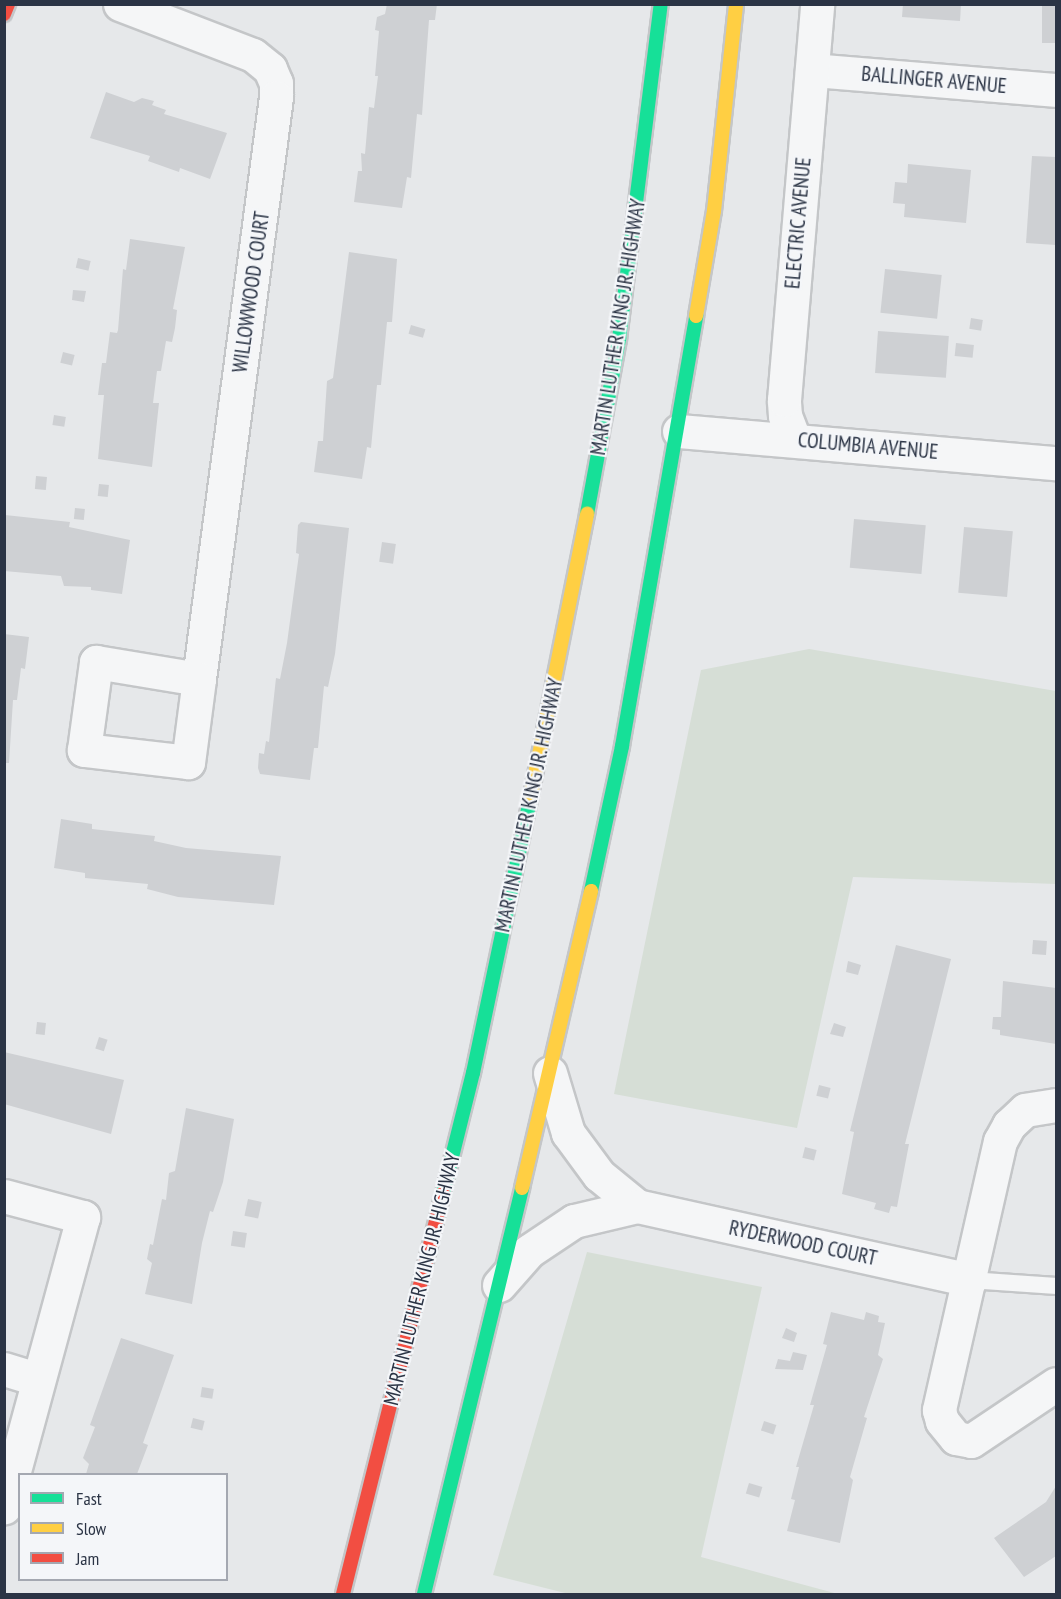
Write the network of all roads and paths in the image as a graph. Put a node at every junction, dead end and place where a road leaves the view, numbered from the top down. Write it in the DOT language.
graph roads {
  1 [pos="8,4"];
  2 [pos="120,4"];
  3 [pos="661,4"];
  4 [pos="736,4"];
  5 [pos="817,4"];
  6 [pos="4,14"];
  7 [pos="812,70"];
  8 [pos="1056,90"];
  9 [pos="679,431"];
  10 [pos="794,439"];
  11 [pos="1056,464"];
  12 [pos="199,679"];
  13 [pos="550,1073"];
  14 [pos="1056,1105"];
  15 [pos="4,1196"];
  16 [pos="637,1206"];
  17 [pos="970,1280"];
  18 [pos="499,1285"];
  19 [pos="1056,1286"];
  20 [pos="4,1369"];
  21 [pos="38,1379"];
  22 [pos="1056,1384"];
  23 [pos="4,1507"];
  24 [pos="343,1594"];
  25 [pos="424,1594"];
  1 -- 6 [label="main road"];
  2 -- 12 [label="street, WILLOWWOOD COURT"];
  3 -- 24 [label="main road, MARTIN LUTHER KING JR. HIGHWAY"];
  4 -- 9 [label="main road"];
  5 -- 7 [label="street, ELECTRIC AVENUE"];
  7 -- 8 [label="street, BALLINGER AVENUE"];
  7 -- 10 [label="street, ELECTRIC AVENUE"];
  9 -- 10 [label="street, COLUMBIA AVENUE"];
  9 -- 13 [label="main road"];
  10 -- 11 [label="street, COLUMBIA AVENUE"];
  13 -- 16 [label="street, RYDERWOOD COURT"];
  13 -- 18 [label="main road"];
  14 -- 17 [label="street"];
  15 -- 21 [label="street"];
  16 -- 17 [label="street, RYDERWOOD COURT"];
  16 -- 18 [label="street, RYDERWOOD COURT"];
  17 -- 19 [label="lane"];
  17 -- 22 [label="street"];
  18 -- 25 [label="main road"];
  20 -- 21 [label="street"];
  21 -- 23 [label="street"];
}
